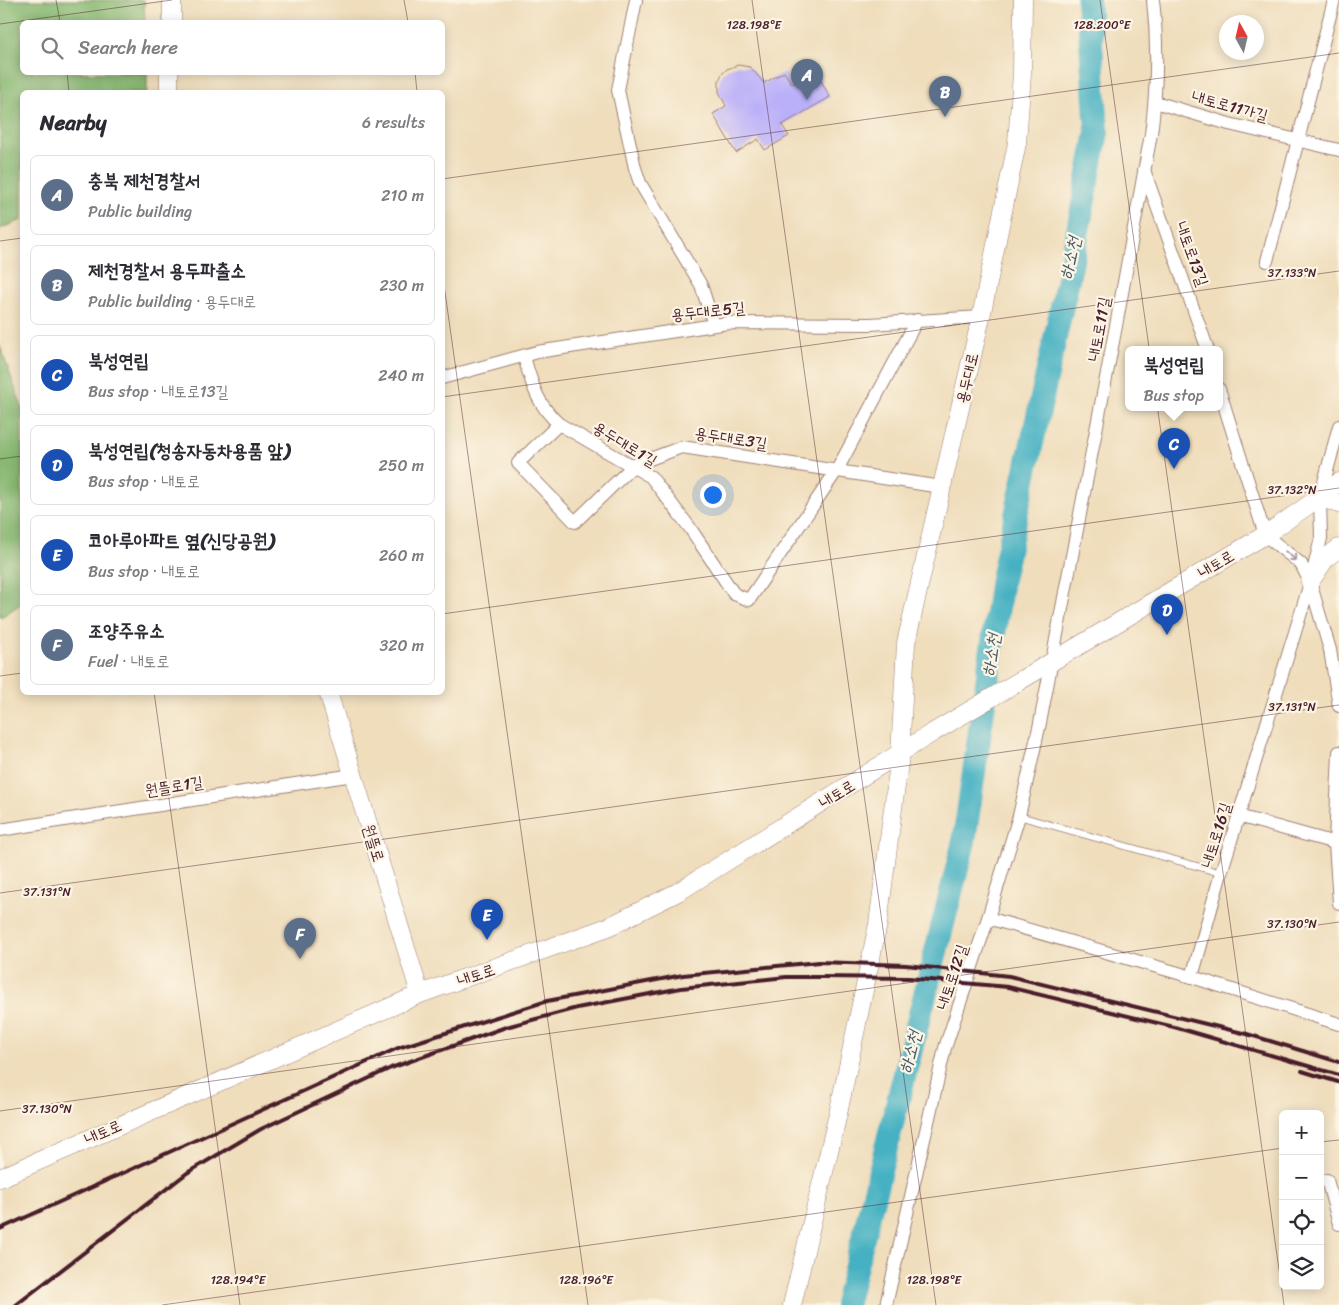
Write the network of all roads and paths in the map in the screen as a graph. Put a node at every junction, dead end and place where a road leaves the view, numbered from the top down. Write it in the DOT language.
graph roads {
  1 [pos="172,0"];
  2 [pos="636,0"];
  3 [pos="1023,0"];
  4 [pos="1153,0"];
  5 [pos="1334,0"];
  6 [pos="172,20"];
  7 [pos="169,75"];
  8 [pos="169,90"];
  9 [pos="1155,102"];
  10 [pos="1298,139"];
  11 [pos="1339,150"];
  12 [pos="1144,170"];
  13 [pos="1267,260"];
  14 [pos="981,316"];
  15 [pos="917,320"];
  16 [pos="714,325"];
  17 [pos="1207,346"];
  18 [pos="524,357"];
  19 [pos="445,377"];
  20 [pos="1223,402"];
  21 [pos="559,424"];
  22 [pos="1339,426"];
  23 [pos="634,465"];
  24 [pos="837,470"];
  25 [pos="1339,482"];
  26 [pos="942,487"];
  27 [pos="1320,497"];
  28 [pos="1339,504"];
  29 [pos="1264,535"];
  30 [pos="1339,548"];
  31 [pos="1310,582"];
  32 [pos="1046,665"];
  33 [pos="329,695"];
  34 [pos="1339,706"];
  35 [pos="1339,752"];
  36 [pos="900,755"];
  37 [pos="354,775"];
  38 [pos="1018,816"];
  39 [pos="1238,816"];
  40 [pos="0,830"];
  41 [pos="1337,843"];
  42 [pos="1221,873"];
  43 [pos="1339,903"];
  44 [pos="988,918"];
  45 [pos="1192,977"];
  46 [pos="420,994"];
  47 [pos="1339,1024"];
  48 [pos="0,1178"];
  49 [pos="1327,1180"];
  50 [pos="1339,1224"];
  51 [pos="792,1305"];
  52 [pos="886,1305"];
  1 -- 6 [label="street"];
  2 -- 16 [label="street"];
  3 -- 14 [label="street, 용두대로"];
  4 -- 9 [label="street, 내토로11길"];
  5 -- 10 [label="street"];
  7 -- 8 [label="street"];
  9 -- 10 [label="street, 내토로11가길"];
  9 -- 12 [label="street, 내토로11길"];
  10 -- 11 [label="street, 내토로11가길"];
  10 -- 13 [label="street"];
  12 -- 17 [label="street, 내토로13길"];
  12 -- 32 [label="street, 내토로11길"];
  14 -- 15 [label="street, 용두대로5길"];
  14 -- 26 [label="street, 용두대로"];
  15 -- 16 [label="street, 용두대로5길"];
  15 -- 24 [label="street"];
  16 -- 18 [label="street, 용두대로5길"];
  18 -- 19 [label="street, 용두대로5길"];
  18 -- 21 [label="street, 용두대로1길"];
  20 -- 29 [label="street"];
  21 -- 23 [label="street, 용두대로1길"];
  21 -- 23 [label="street, 용두대로3길"];
  22 -- 27 [label="street, 내토로16길"];
  23 -- 24 [label="street, 용두대로3길"];
  23 -- 24 [label="street, 용두대로1길"];
  24 -- 26 [label="street, 용두대로3길"];
  25 -- 27 [label="street, 내토로"];
  26 -- 36 [label="street, 용두대로"];
  27 -- 28 [label="street"];
  27 -- 29 [label="street, 내토로"];
  27 -- 31 [label="street, 내토로16길"];
  29 -- 31 [label="street, one-way"];
  29 -- 32 [label="street, 내토로"];
  30 -- 31 [label="street"];
  31 -- 34 [label="street"];
  31 -- 39 [label="street, 내토로16길"];
  32 -- 36 [label="street, 내토로"];
  32 -- 38 [label="street, 내토로12길"];
  33 -- 37 [label="street, 원뜰로"];
  35 -- 41 [label="street"];
  36 -- 46 [label="street, 내토로"];
  36 -- 51 [label="street, 용두대로"];
  37 -- 40 [label="street, 원뜰로1길"];
  37 -- 46 [label="street, 원뜰로"];
  38 -- 42 [label="lane"];
  38 -- 44 [label="street, 내토로12길"];
  39 -- 41 [label="street"];
  39 -- 42 [label="street, 내토로16길"];
  41 -- 43 [label="street"];
  42 -- 45 [label="street, 내토로16길"];
  44 -- 45 [label="street"];
  44 -- 52 [label="street, 내토로12길"];
  45 -- 47 [label="street"];
  46 -- 48 [label="street, 내토로"];
  49 -- 50 [label="street"];
}
